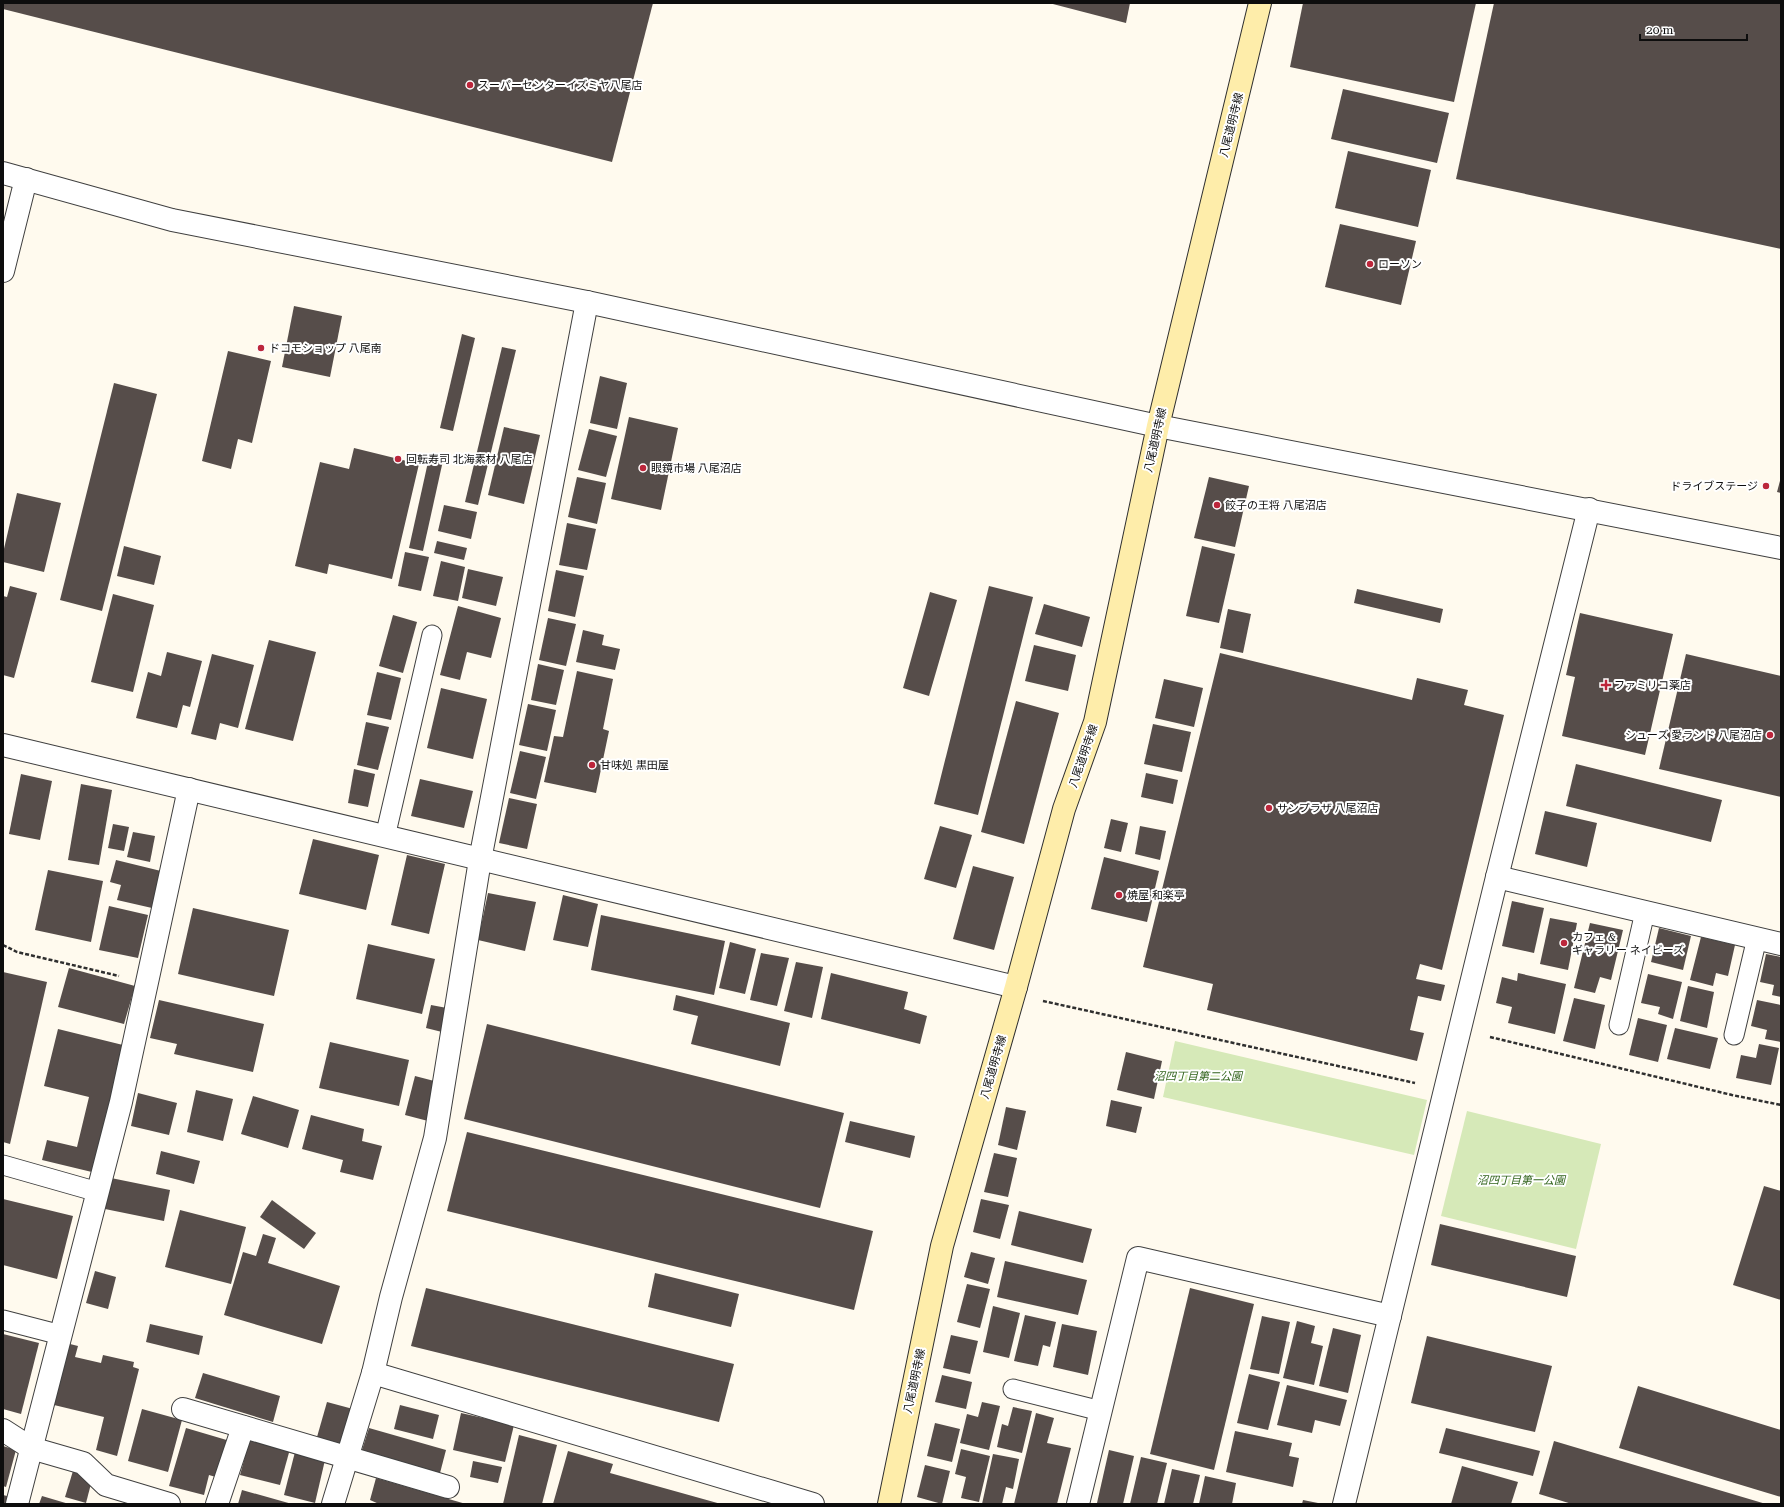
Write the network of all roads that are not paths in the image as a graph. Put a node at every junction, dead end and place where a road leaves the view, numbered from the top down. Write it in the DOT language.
graph roads {
  1 [pos="1260,3"];
  2 [pos="3,173"];
  3 [pos="26,179"];
  4 [pos="3,271"];
  5 [pos="586,302"];
  6 [pos="1158,426"];
  7 [pos="1589,510"];
  8 [pos="1781,548"];
  9 [pos="432,635"];
  10 [pos="4,750"];
  11 [pos="189,789"];
  12 [pos="385,837"];
  13 [pos="480,860"];
  14 [pos="1497,877"];
  15 [pos="1645,912"];
  16 [pos="1757,938"];
  17 [pos="1781,944"];
  18 [pos="1016,987"];
  19 [pos="1619,1025"];
  20 [pos="1734,1035"];
  21 [pos="3,1165"];
  22 [pos="98,1192"];
  23 [pos="1390,1316"];
  24 [pos="3,1320"];
  25 [pos="61,1335"];
  26 [pos="372,1374"];
  27 [pos="1013,1388"];
  28 [pos="183,1410"];
  29 [pos="1101,1411"];
  30 [pos="243,1427"];
  31 [pos="3,1430"];
  32 [pos="31,1448"];
  33 [pos="348,1456"];
  34 [pos="448,1486"];
  35 [pos="17,1504"];
  36 [pos="169,1504"];
  37 [pos="217,1504"];
  38 [pos="333,1504"];
  39 [pos="813,1504"];
  40 [pos="889,1504"];
  41 [pos="1078,1504"];
  42 [pos="1344,1504"];
  1 -- 6 [label="main road, 八尾道明寺線"];
  2 -- 3 [label="street"];
  3 -- 4 [label="street"];
  3 -- 5 [label="street"];
  5 -- 6 [label="street"];
  5 -- 13 [label="street"];
  6 -- 7 [label="street"];
  6 -- 18 [label="main road, 八尾道明寺線"];
  7 -- 8 [label="street"];
  7 -- 14 [label="street"];
  9 -- 12 [label="lane"];
  10 -- 11 [label="street"];
  11 -- 12 [label="street"];
  11 -- 22 [label="street"];
  12 -- 13 [label="street"];
  13 -- 18 [label="street"];
  13 -- 26 [label="street"];
  14 -- 15 [label="street"];
  14 -- 23 [label="street"];
  15 -- 16 [label="street"];
  15 -- 19 [label="lane"];
  16 -- 17 [label="street"];
  16 -- 20 [label="lane"];
  18 -- 40 [label="main road, 八尾道明寺線"];
  21 -- 22 [label="lane"];
  22 -- 25 [label="street"];
  23 -- 29 [label="street"];
  23 -- 42 [label="street"];
  24 -- 25 [label="lane"];
  25 -- 32 [label="street"];
  26 -- 33 [label="street"];
  26 -- 39 [label="street"];
  27 -- 29 [label="lane"];
  28 -- 30 [label="street"];
  29 -- 41 [label="street"];
  30 -- 33 [label="street"];
  30 -- 37 [label="street"];
  31 -- 32 [label="street"];
  32 -- 35 [label="street"];
  32 -- 36 [label="street"];
  33 -- 34 [label="street"];
  33 -- 38 [label="street"];
}
